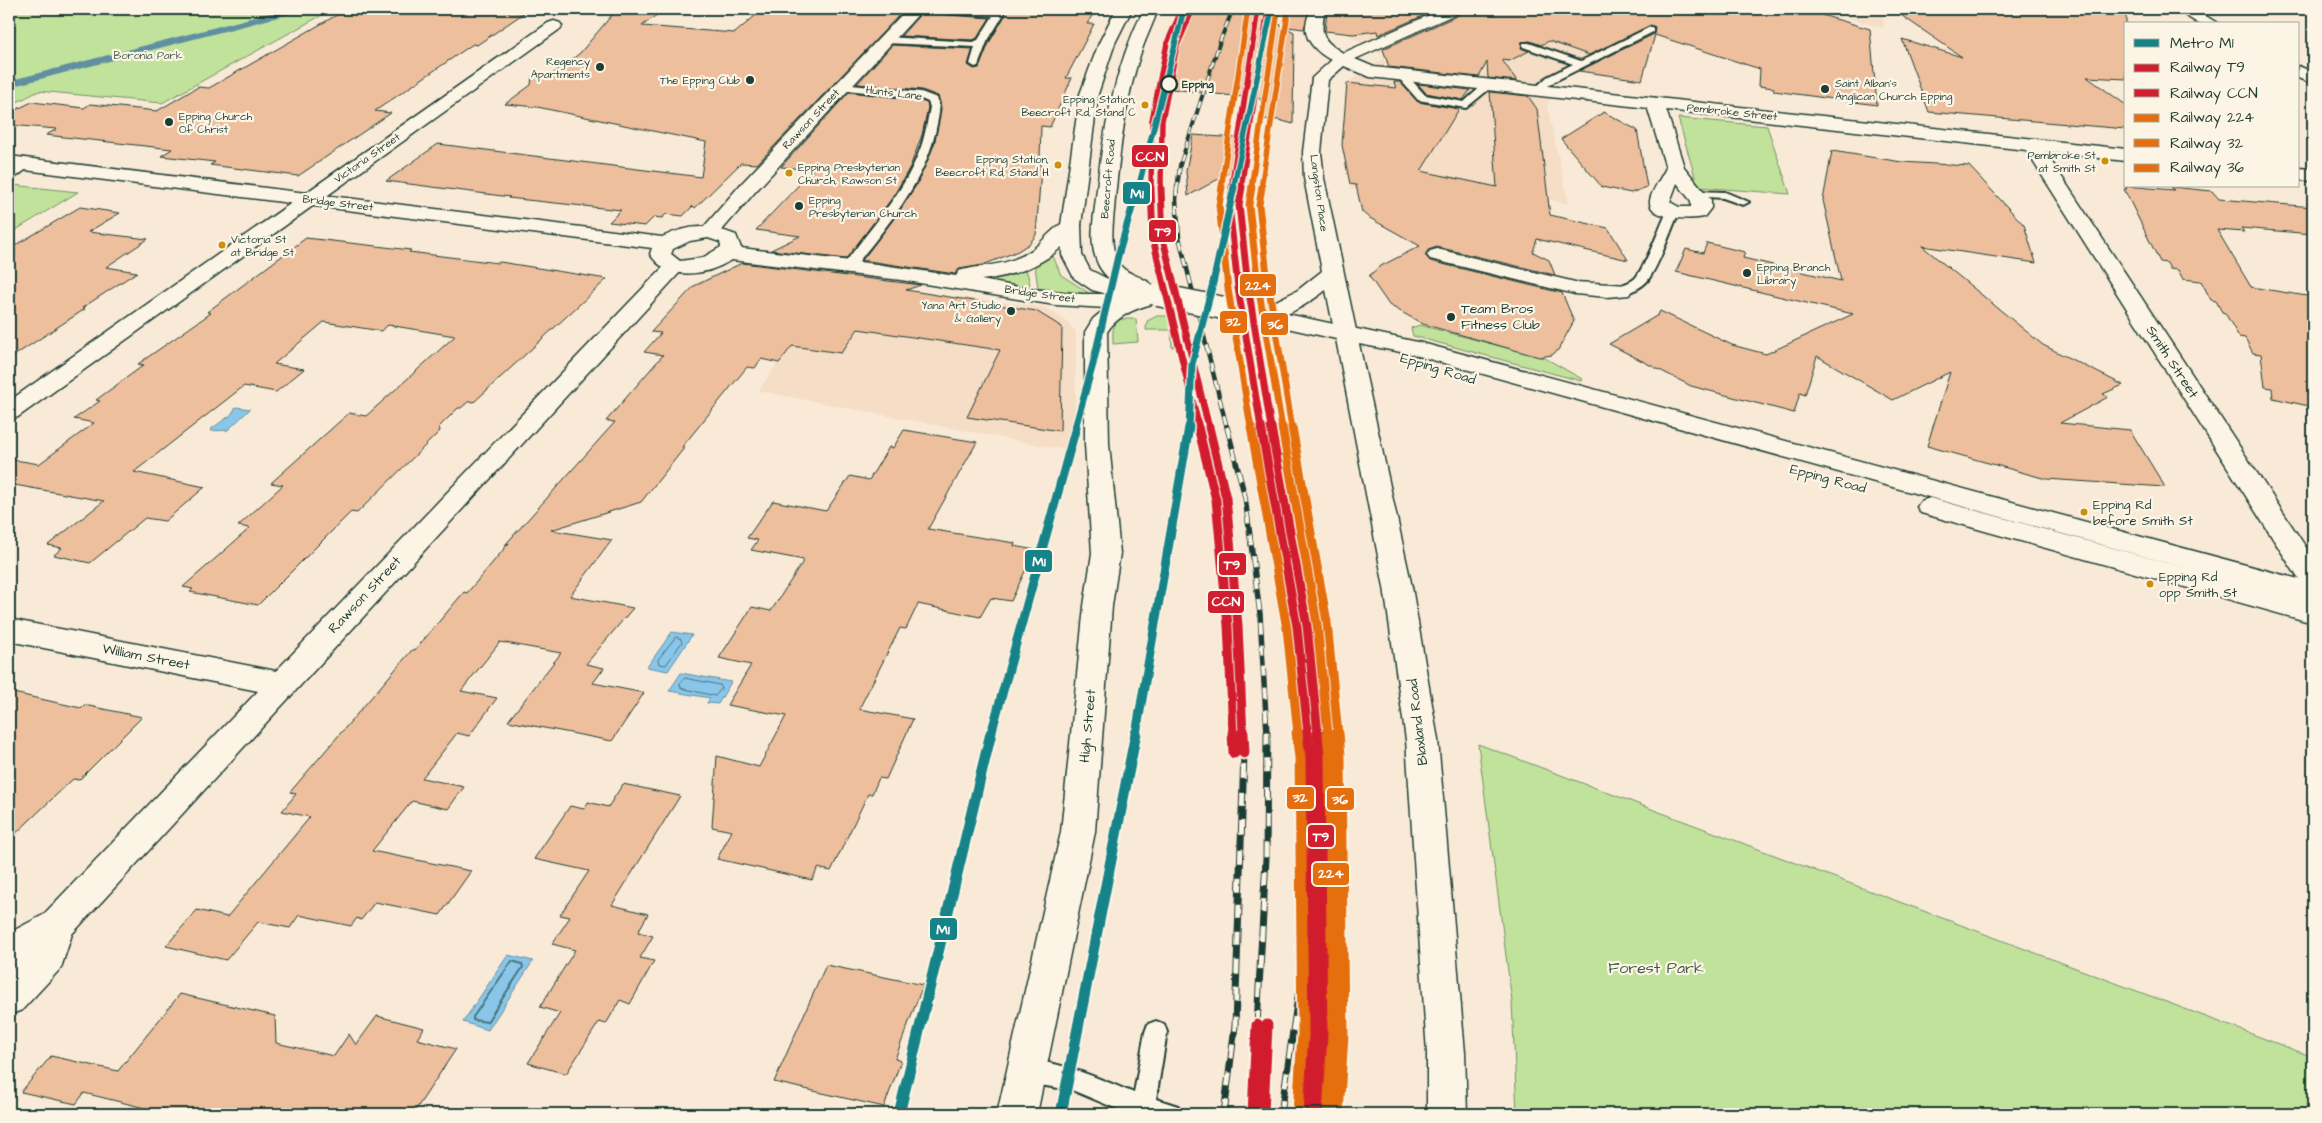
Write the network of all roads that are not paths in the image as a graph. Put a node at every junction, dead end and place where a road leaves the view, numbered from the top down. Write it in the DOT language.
graph roads {
  1 [pos="915,9"];
  2 [pos="934,9"];
  3 [pos="1124,9"];
  4 [pos="1151,9"];
  5 [pos="1318,9"];
  6 [pos="1455,9"];
  7 [pos="2183,9"];
  8 [pos="1001,12"];
  9 [pos="2207,22"];
  10 [pos="554,26"];
  11 [pos="1650,30"];
  12 [pos="984,38"];
  13 [pos="886,40"];
  14 [pos="1526,45"];
  15 [pos="1342,60"];
  16 [pos="975,64"];
  17 [pos="1581,64"];
  18 [pos="2300,72"];
  19 [pos="2313,79"];
  20 [pos="842,87"];
  21 [pos="1537,91"];
  22 [pos="1655,103"];
  23 [pos="2031,144"];
  24 [pos="2124,155"];
  25 [pos="14,167"];
  26 [pos="1675,168"];
  27 [pos="2300,174"];
  28 [pos="2313,176"];
  29 [pos="1697,194"];
  30 [pos="308,200"];
  31 [pos="1744,202"];
  32 [pos="1673,212"];
  33 [pos="1071,225"];
  34 [pos="710,232"];
  35 [pos="728,253"];
  36 [pos="671,255"];
  37 [pos="1437,255"];
  38 [pos="848,267"];
  39 [pos="1332,274"];
  40 [pos="922,276"];
  41 [pos="1621,290"];
  42 [pos="1158,295"];
  43 [pos="1064,298"];
  44 [pos="1264,316"];
  45 [pos="1096,332"];
  46 [pos="1346,335"];
  47 [pos="9,412"];
  48 [pos="2313,579"];
  49 [pos="2313,593"];
  50 [pos="2313,613"];
  51 [pos="9,630"];
  52 [pos="282,684"];
  53 [pos="56,926"];
  54 [pos="9,951"];
  55 [pos="9,998"];
  56 [pos="1156,1032"];
  57 [pos="1026,1072"];
  58 [pos="1142,1111"];
  59 [pos="1017,1114"];
  60 [pos="1170,1114"];
  61 [pos="1447,1114"];
  1 -- 13 [label="street, Rawson Street"];
  2 -- 8 [label="lane"];
  3 -- 33 [label="street, Beecroft Road"];
  4 -- 42 [label="street, Beecroft Road"];
  5 -- 15 [label="street, Pembroke Street"];
  6 -- 15 [label="street, Langston Place"];
  7 -- 9 [label="street"];
  8 -- 12 [label="lane"];
  10 -- 30 [label="street, Victoria Street"];
  11 -- 17 [label="lane"];
  12 -- 13 [label="lane"];
  12 -- 16 [label="lane"];
  13 -- 20 [label="street, Rawson Street"];
  14 -- 17 [label="lane"];
  15 -- 21 [label="street, Pembroke Street"];
  15 -- 39 [label="street, Langston Place"];
  17 -- 21 [label="lane"];
  18 -- 19 [label="street"];
  20 -- 34 [label="street, Rawson Street"];
  20 -- 38 [label="lane, Hunts Lane"];
  21 -- 22 [label="street, Pembroke Street"];
  22 -- 23 [label="street, Pembroke Street"];
  22 -- 26 [label="street"];
  23 -- 24 [label="street, Pembroke Street"];
  23 -- 48 [label="street, Smith Street"];
  25 -- 30 [label="street, Bridge Street"];
  26 -- 29 [label="street"];
  26 -- 32 [label="street"];
  27 -- 28 [label="street"];
  29 -- 31 [label="lane"];
  29 -- 32 [label="street"];
  30 -- 36 [label="street, Bridge Street"];
  30 -- 47 [label="street, Victoria Street"];
  32 -- 41 [label="lane"];
  33 -- 40 [label="street, Bridge Street"];
  33 -- 42 [label="street, Beecroft Road"];
  34 -- 35 [label="street"];
  34 -- 36 [label="street"];
  35 -- 36 [label="street, Bridge Street"];
  35 -- 38 [label="street, Bridge Street"];
  36 -- 52 [label="street, Rawson Street"];
  37 -- 41 [label="street"];
  38 -- 40 [label="street, Bridge Street"];
  39 -- 44 [label="street"];
  39 -- 46 [label="street, Langston Place"];
  40 -- 43 [label="street, Bridge Street"];
  42 -- 43 [label="street, Bridge Street"];
  42 -- 44 [label="street, Beecroft Road, bridge"];
  42 -- 45 [label="street"];
  43 -- 45 [label="street"];
  44 -- 46 [label="street, Epping Road"];
  45 -- 57 [label="street, High Street"];
  46 -- 49 [label="street, Epping Road"];
  46 -- 50 [label="street, Epping Road"];
  46 -- 61 [label="street, Blaxland Road"];
  51 -- 52 [label="street, William Street"];
  52 -- 53 [label="street, Rawson Street"];
  53 -- 54 [label="street, Rawson Street"];
  53 -- 55 [label="street, Rawson Street"];
  56 -- 58 [label="lane"];
  57 -- 58 [label="lane"];
  57 -- 59 [label="street, High Street"];
  58 -- 60 [label="lane"];
}
